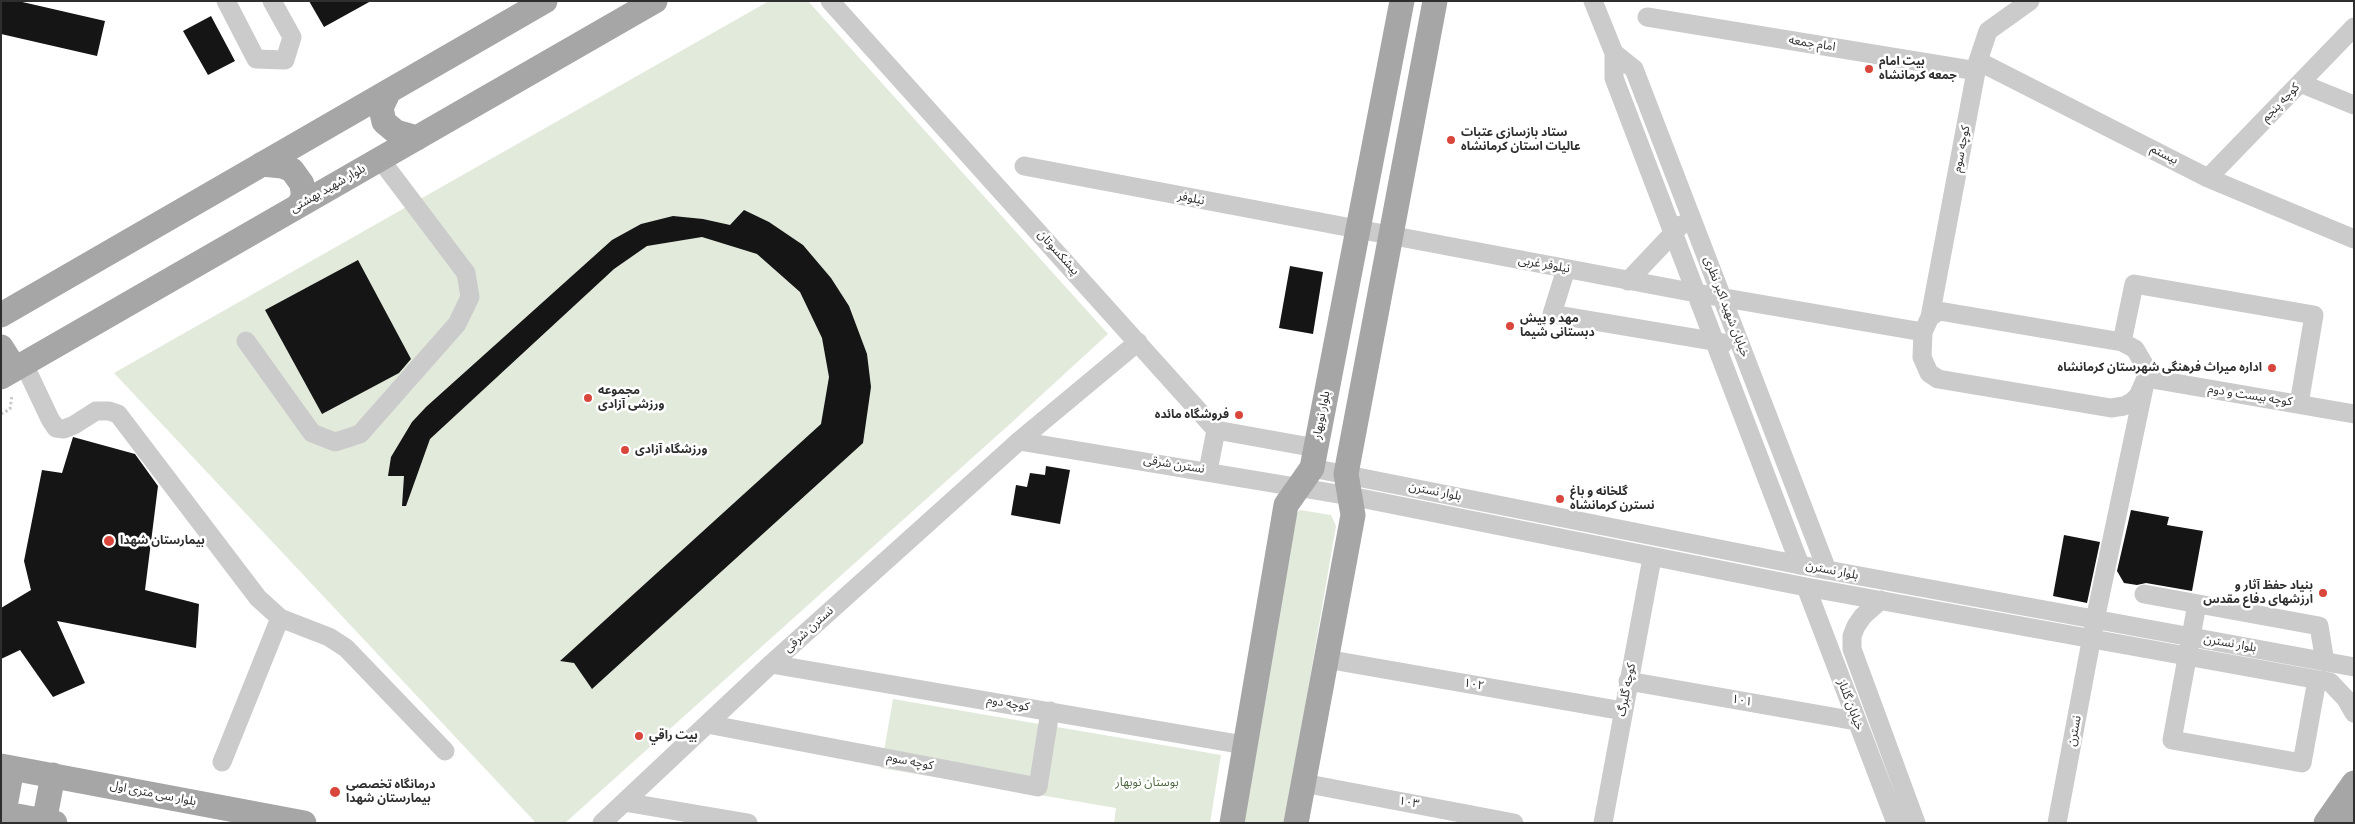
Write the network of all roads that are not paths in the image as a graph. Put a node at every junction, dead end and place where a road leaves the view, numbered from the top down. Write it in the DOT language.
graph roads {
  1 [pos="226,1"];
  2 [pos="272,1"];
  3 [pos="545,1"];
  4 [pos="655,1"];
  5 [pos="830,1"];
  6 [pos="1402,1"];
  7 [pos="1435,1"];
  8 [pos="2030,1"];
  9 [pos="1589,2"];
  10 [pos="1647,17"];
  11 [pos="2354,27"];
  12 [pos="1614,53"];
  13 [pos="1977,66"];
  14 [pos="2300,83"];
  15 [pos="389,92"];
  16 [pos="2354,105"];
  17 [pos="417,138"];
  18 [pos="380,159"];
  19 [pos="262,164"];
  20 [pos="1024,166"];
  21 [pos="2208,178"];
  22 [pos="298,206"];
  23 [pos="1690,215"];
  24 [pos="1358,230"];
  25 [pos="1674,234"];
  26 [pos="1392,237"];
  27 [pos="2354,239"];
  28 [pos="1566,269"];
  29 [pos="1628,281"];
  30 [pos="1696,293"];
  31 [pos="1723,298"];
  32 [pos="1,314"];
  33 [pos="1927,325"];
  34 [pos="246,341"];
  35 [pos="1138,342"];
  36 [pos="1715,342"];
  37 [pos="2122,342"];
  38 [pos="1740,345"];
  39 [pos="1,347"];
  40 [pos="13,370"];
  41 [pos="2146,378"];
  42 [pos="2300,404"];
  43 [pos="2354,414"];
  44 [pos="1216,430"];
  45 [pos="1019,440"];
  46 [pos="1309,468"];
  47 [pos="1208,471"];
  48 [pos="1348,485"];
  49 [pos="1652,558"];
  50 [pos="1800,565"];
  51 [pos="1827,570"];
  52 [pos="1806,587"];
  53 [pos="2144,594"];
  54 [pos="1881,600"];
  55 [pos="2197,604"];
  56 [pos="280,618"];
  57 [pos="2095,620"];
  58 [pos="2191,637"];
  59 [pos="2092,640"];
  60 [pos="2187,657"];
  61 [pos="1326,658"];
  62 [pos="2325,662"];
  63 [pos="771,664"];
  64 [pos="2354,667"];
  65 [pos="1628,681"];
  66 [pos="2324,681"];
  67 [pos="1623,710"];
  68 [pos="1050,712"];
  69 [pos="2354,713"];
  70 [pos="1856,721"];
  71 [pos="707,724"];
  72 [pos="1244,745"];
  73 [pos="445,751"];
  74 [pos="222,762"];
  75 [pos="7,766"];
  76 [pos="53,775"];
  77 [pos="1303,783"];
  78 [pos="2354,783"];
  79 [pos="624,802"];
  80 [pos="2,816"];
  81 [pos="2354,819"];
  82 [pos="48,822"];
  83 [pos="304,823"];
  84 [pos="602,823"];
  85 [pos="748,823"];
  86 [pos="1232,823"];
  87 [pos="1296,823"];
  88 [pos="1514,823"];
  89 [pos="1603,823"];
  90 [pos="1896,823"];
  91 [pos="1916,823"];
  92 [pos="2057,823"];
  93 [pos="2326,823"];
  94 [pos="2351,823"];
  1 -- 2 [label="street"];
  3 -- 15 [label="main road"];
  4 -- 17 [label="main road, بلوار شهید بهشتی"];
  5 -- 35 [label="street, پیشکسوتان"];
  6 -- 24 [label="main road, بلوار نوبهار"];
  7 -- 26 [label="main road"];
  8 -- 13 [label="street, کوچه سوم"];
  9 -- 12 [label="street, خیابان شهید اکبر نظری"];
  10 -- 13 [label="street, امام جمعه"];
  11 -- 14 [label="street, کوچه پنجم"];
  12 -- 23 [label="street, خیابان شهید اکبر نظری"];
  12 -- 25 [label="street, خیابان شهید اکبر نظری"];
  13 -- 21 [label="street, بیستم"];
  13 -- 33 [label="street, کوچه سوم"];
  14 -- 16 [label="street"];
  14 -- 21 [label="street, کوچه پنجم"];
  15 -- 17 [label="main road"];
  15 -- 19 [label="main road"];
  17 -- 18 [label="main road, بلوار شهید بهشتی"];
  18 -- 22 [label="main road, بلوار شهید بهشتی"];
  18 -- 34 [label="street"];
  19 -- 22 [label="main road"];
  19 -- 32 [label="main road"];
  20 -- 24 [label="street, نیلوفر"];
  21 -- 27 [label="street, بیستم"];
  22 -- 40 [label="main road, بلوار شهید بهشتی"];
  23 -- 25 [label="street"];
  23 -- 31 [label="street, خیابان شهید اکبر نظری"];
  24 -- 26 [label="street, نیلوفر"];
  24 -- 46 [label="main road, بلوار نوبهار"];
  25 -- 29 [label="street"];
  25 -- 30 [label="street, خیابان شهید اکبر نظری"];
  26 -- 28 [label="street, نیلوفر غربی"];
  26 -- 48 [label="main road"];
  28 -- 29 [label="street, نیلوفر غربی"];
  28 -- 36 [label="street"];
  29 -- 30 [label="street, نیلوفر غربی"];
  30 -- 31 [label="street, نیلوفر غربی"];
  30 -- 36 [label="street, خیابان شهید اکبر نظری"];
  31 -- 33 [label="street, نیلوفر غربی"];
  31 -- 38 [label="street, خیابان شهید اکبر نظری"];
  33 -- 37 [label="street, نیلوفر غربی"];
  33 -- 41 [label="street, کوچه سوم"];
  35 -- 44 [label="street, پیشکسوتان"];
  35 -- 45 [label="street, نسترن شرقی"];
  36 -- 38 [label="street"];
  36 -- 50 [label="street, خیابان شهید اکبر نظری"];
  37 -- 41 [label="street"];
  37 -- 42 [label="street"];
  38 -- 51 [label="street, خیابان شهید اکبر نظری"];
  39 -- 40 [label="main road"];
  40 -- 56 [label="street"];
  41 -- 42 [label="street, کوچه بیست و دوم"];
  41 -- 57 [label="street, نسترن"];
  42 -- 43 [label="street, کوچه بیست و دوم"];
  44 -- 46 [label="street"];
  44 -- 47 [label="street"];
  45 -- 47 [label="street, نسترن شرقی"];
  45 -- 63 [label="street, نسترن شرقی"];
  46 -- 47 [label="street, نسترن شرقی"];
  46 -- 48 [label="street, بلوار نسترن"];
  46 -- 72 [label="main road, بلوار نوبهار"];
  48 -- 49 [label="street, بلوار نسترن"];
  48 -- 50 [label="street, بلوار نسترن"];
  48 -- 61 [label="main road"];
  49 -- 52 [label="street, بلوار نسترن"];
  49 -- 65 [label="street, کوچه گلبرگ"];
  50 -- 51 [label="street, بلوار نسترن"];
  51 -- 57 [label="street, بلوار نسترن"];
  52 -- 54 [label="street, بلوار نسترن"];
  52 -- 70 [label="street, خیابان گلناز"];
  53 -- 55 [label="street"];
  54 -- 59 [label="street, بلوار نسترن"];
  54 -- 91 [label="street, خیابان گلناز"];
  55 -- 58 [label="street"];
  55 -- 62 [label="street"];
  56 -- 73 [label="street"];
  56 -- 74 [label="street"];
  57 -- 58 [label="street, بلوار نسترن"];
  57 -- 59 [label="street, نسترن"];
  58 -- 60 [label="street"];
  58 -- 62 [label="street, بلوار نسترن"];
  59 -- 60 [label="street, بلوار نسترن"];
  59 -- 92 [label="street, نسترن"];
  60 -- 66 [label="street, بلوار نسترن"];
  60 -- 66 [label="street"];
  61 -- 67 [label="street, ۱۰۲"];
  61 -- 77 [label="main road"];
  62 -- 64 [label="street, بلوار نسترن"];
  63 -- 68 [label="street, کوچه دوم"];
  63 -- 71 [label="street, نسترن شرقی"];
  65 -- 67 [label="street, کوچه گلبرگ"];
  65 -- 70 [label="street, ۱۰۱"];
  66 -- 69 [label="street"];
  67 -- 89 [label="street, کوچه گلبرگ"];
  68 -- 71 [label="street, کوچه سوم"];
  68 -- 72 [label="street, کوچه دوم"];
  70 -- 90 [label="street, خیابان گلناز"];
  71 -- 79 [label="street, نسترن شرقی"];
  72 -- 86 [label="main road, بلوار نوبهار"];
  75 -- 76 [label="main road, بلوار سی متری اول"];
  75 -- 80 [label="main road"];
  76 -- 82 [label="main road"];
  76 -- 83 [label="main road, بلوار سی متری اول"];
  77 -- 87 [label="main road"];
  77 -- 88 [label="street, ۱۰۳"];
  78 -- 93 [label="main road"];
  79 -- 84 [label="street, نسترن شرقی"];
  79 -- 85 [label="street"];
  80 -- 82 [label="main road"];
  81 -- 94 [label="main road"];
}
